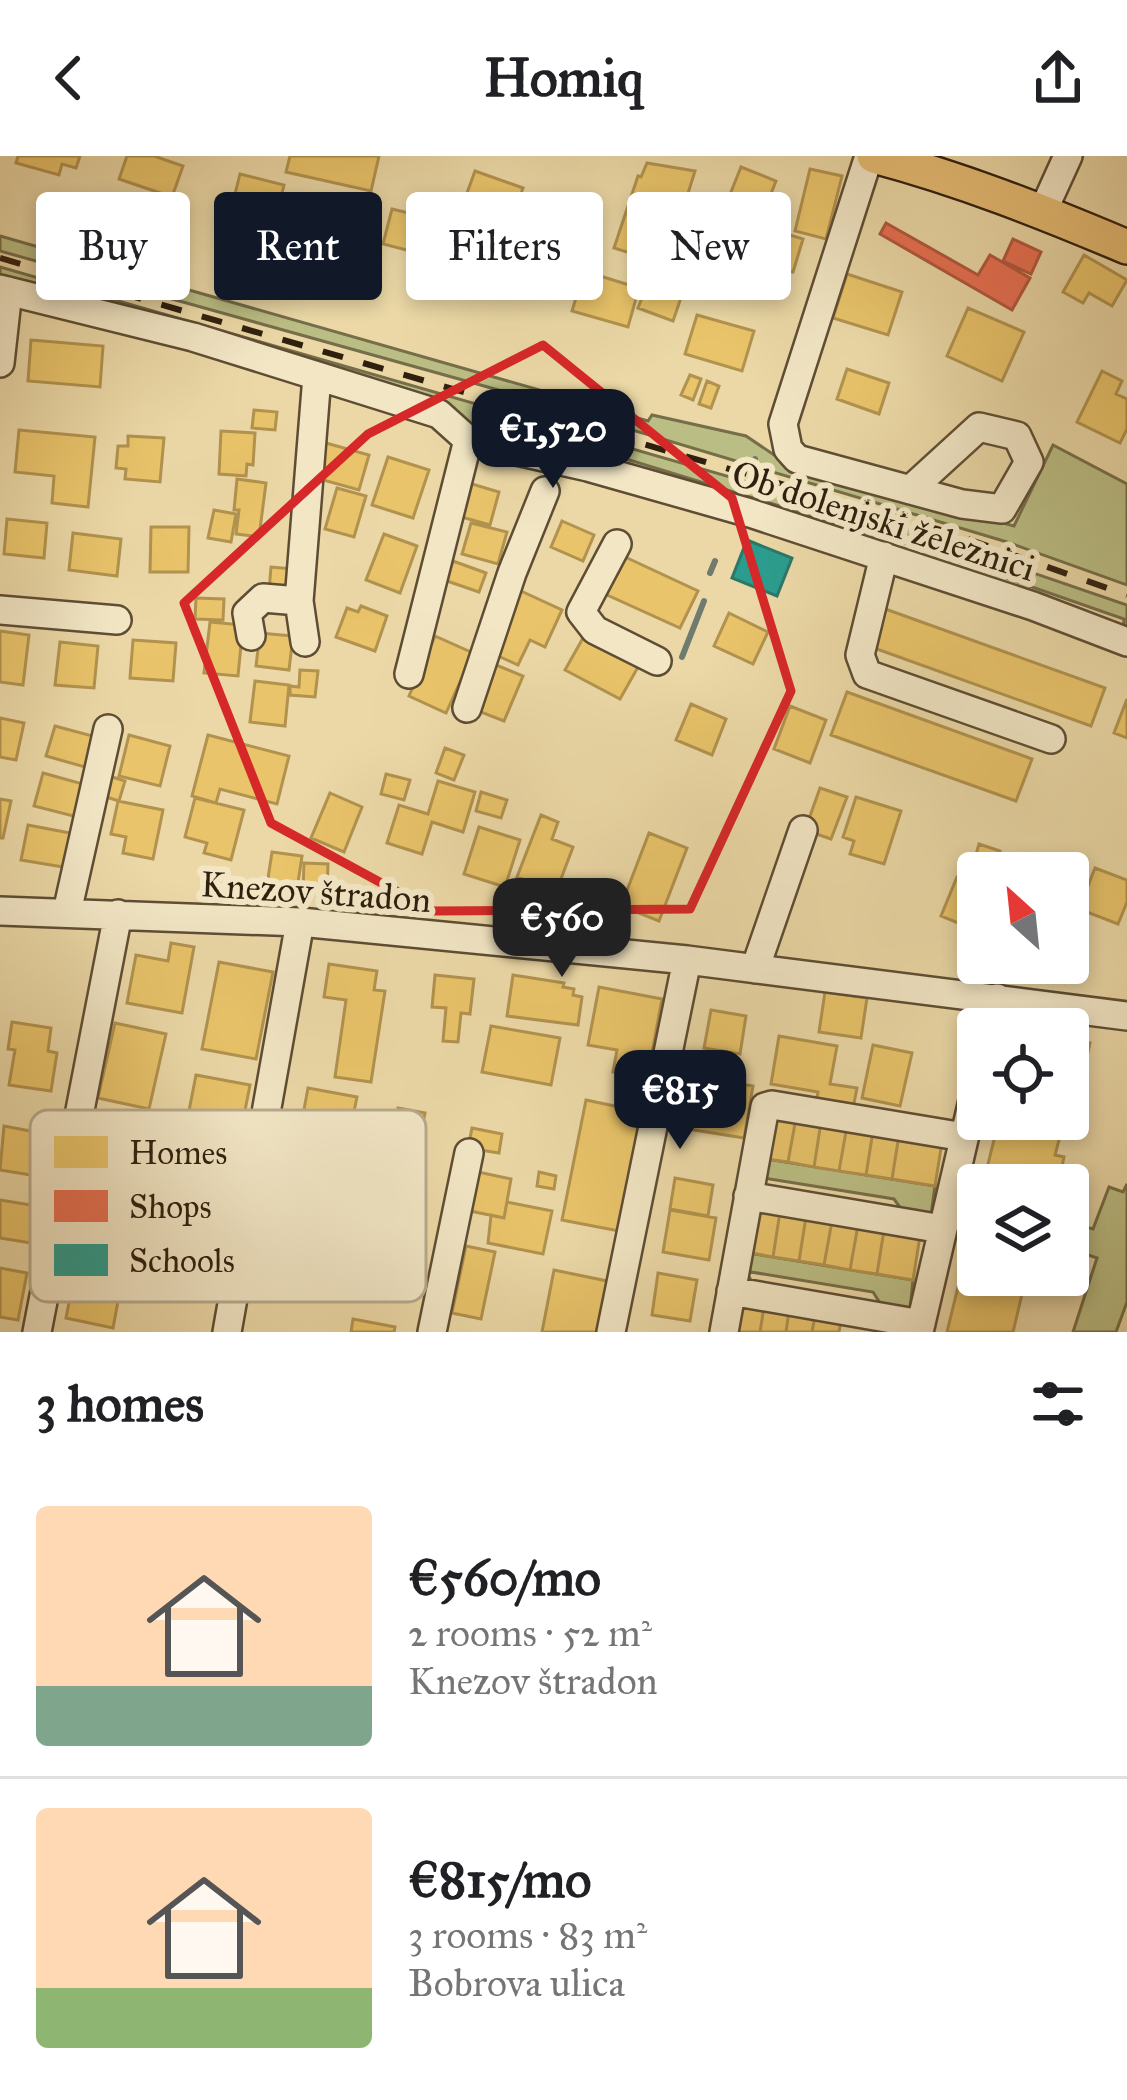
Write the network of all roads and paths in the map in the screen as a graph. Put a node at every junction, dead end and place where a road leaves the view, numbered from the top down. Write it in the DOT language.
graph roads {
  1 [pos="871,156"];
  2 [pos="1068,156"];
  3 [pos="1043,211"];
  4 [pos="1127,247"];
  5 [pos="4,290"];
  6 [pos="0,363"];
  7 [pos="316,376"];
  8 [pos="469,440"];
  9 [pos="910,490"];
  10 [pos="545,491"];
  11 [pos="617,544"];
  12 [pos="884,556"];
  13 [pos="299,601"];
  14 [pos="0,610"];
  15 [pos="117,620"];
  16 [pos="251,636"];
  17 [pos="305,642"];
  18 [pos="1127,642"];
  19 [pos="656,661"];
  20 [pos="409,674"];
  21 [pos="467,708"];
  22 [pos="108,729"];
  23 [pos="1051,739"];
  24 [pos="803,830"];
  25 [pos="0,911"];
  26 [pos="67,912"];
  27 [pos="118,914"];
  28 [pos="300,922"];
  29 [pos="687,960"];
  30 [pos="755,969"];
  31 [pos="997,998"];
  32 [pos="995,1008"];
  33 [pos="1127,1016"];
  34 [pos="80,1110"];
  35 [pos="267,1110"];
  36 [pos="957,1136"];
  37 [pos="963,1140"];
  38 [pos="469,1153"];
  39 [pos="748,1196"];
  40 [pos="942,1229"];
  41 [pos="731,1291"];
  42 [pos="43,1302"];
  43 [pos="232,1302"];
  44 [pos="920,1328"];
  45 [pos="37,1332"];
  46 [pos="227,1332"];
  47 [pos="433,1332"];
  48 [pos="611,1332"];
  49 [pos="724,1332"];
  1 -- 3 [label="main road"];
  1 -- 9 [label="street"];
  2 -- 3 [label="street"];
  3 -- 4 [label="main road"];
  5 -- 6 [label="street"];
  5 -- 7 [label="street, Ob dolenjski železnici"];
  7 -- 8 [label="street, Ob dolenjski železnici"];
  7 -- 13 [label="street"];
  8 -- 12 [label="street, Ob dolenjski železnici"];
  8 -- 20 [label="street"];
  10 -- 21 [label="street"];
  11 -- 19 [label="street"];
  12 -- 18 [label="street, Ob dolenjski železnici"];
  12 -- 23 [label="street"];
  13 -- 16 [label="street"];
  13 -- 17 [label="street"];
  14 -- 15 [label="street"];
  22 -- 26 [label="street"];
  24 -- 30 [label="street"];
  25 -- 26 [label="street, Knezov štradon"];
  26 -- 27 [label="street, Knezov štradon"];
  27 -- 28 [label="street, Knezov štradon"];
  27 -- 34 [label="street"];
  28 -- 29 [label="street, Knezov štradon"];
  28 -- 35 [label="street"];
  29 -- 30 [label="street, Knezov štradon"];
  29 -- 48 [label="street"];
  30 -- 31 [label="street, Knezov štradon"];
  31 -- 32 [label="street"];
  31 -- 33 [label="street, Knezov štradon"];
  36 -- 39 [label="street"];
  37 -- 40 [label="street"];
  38 -- 47 [label="street"];
  39 -- 40 [label="street"];
  39 -- 41 [label="street"];
  40 -- 44 [label="street"];
  41 -- 44 [label="street"];
  41 -- 49 [label="street"];
  42 -- 45 [label="street"];
  43 -- 46 [label="street"];
}
